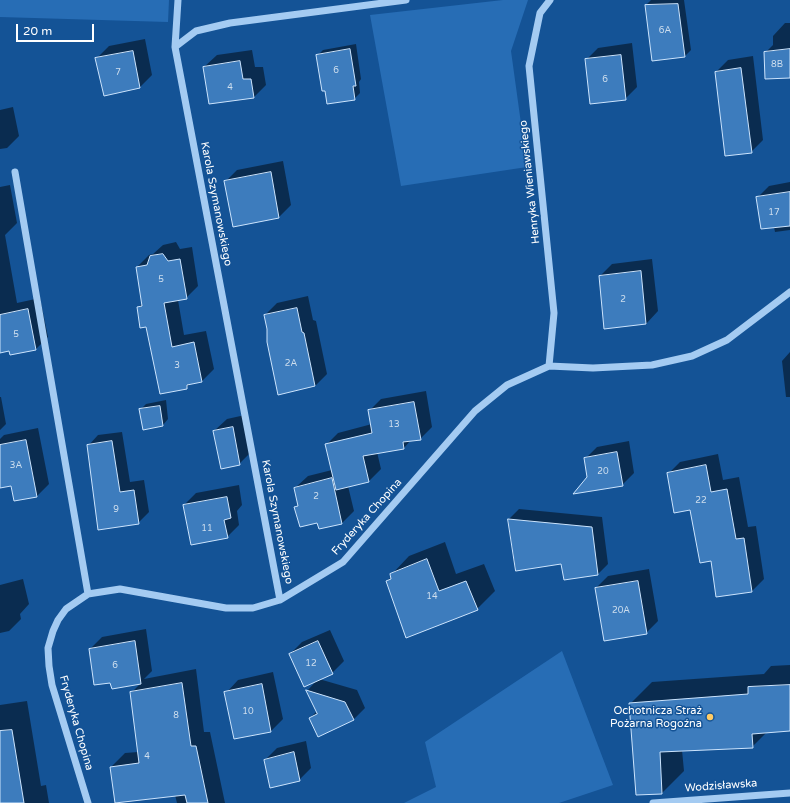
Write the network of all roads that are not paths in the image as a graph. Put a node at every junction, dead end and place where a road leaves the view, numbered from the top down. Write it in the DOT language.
graph roads {
  1 [pos="178,0"];
  2 [pos="406,0"];
  3 [pos="550,0"];
  4 [pos="175,47"];
  5 [pos="15,172"];
  6 [pos="790,292"];
  7 [pos="549,366"];
  8 [pos="88,594"];
  9 [pos="280,600"];
  10 [pos="790,792"];
  11 [pos="88,803"];
  12 [pos="653,803"];
  1 -- 4 [label="street, Karola Szymanowskiego"];
  2 -- 4 [label="street"];
  3 -- 7 [label="street, Henryka Wieniawskiego"];
  4 -- 9 [label="street, Karola Szymanowskiego"];
  5 -- 8 [label="street"];
  6 -- 7 [label="street, Fryderyka Chopina"];
  7 -- 9 [label="street, Fryderyka Chopina"];
  8 -- 9 [label="street, Fryderyka Chopina"];
  8 -- 11 [label="street, Fryderyka Chopina"];
  10 -- 12 [label="street, Wodzisławska"];
}
